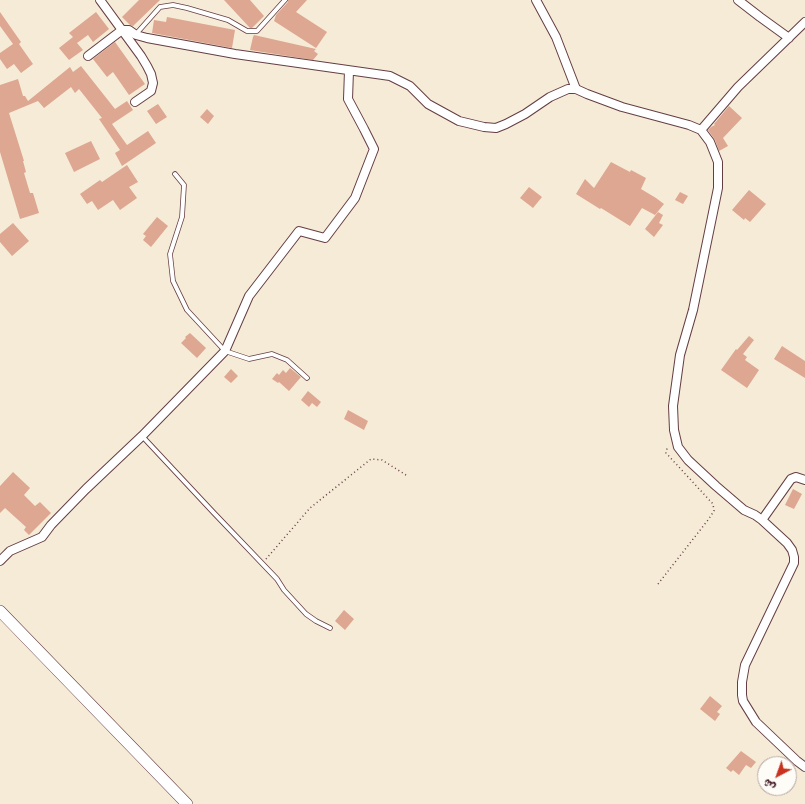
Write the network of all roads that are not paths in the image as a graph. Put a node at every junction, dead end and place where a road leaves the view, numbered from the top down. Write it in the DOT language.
graph roads {
  1 [pos="100,0"];
  2 [pos="285,0"];
  3 [pos="536,0"];
  4 [pos="738,0"];
  5 [pos="805,22"];
  6 [pos="122,30"];
  7 [pos="136,35"];
  8 [pos="789,38"];
  9 [pos="88,56"];
  10 [pos="349,71"];
  11 [pos="576,89"];
  12 [pos="135,102"];
  13 [pos="701,130"];
  14 [pos="175,174"];
  15 [pos="225,351"];
  16 [pos="306,378"];
  17 [pos="142,436"];
  18 [pos="805,480"];
  19 [pos="762,520"];
  20 [pos="0,561"];
  21 [pos="0,611"];
  22 [pos="330,628"];
  23 [pos="805,767"];
  24 [pos="187,804"];
  1 -- 6 [label="street"];
  2 -- 7 [label="lane"];
  3 -- 11 [label="street"];
  4 -- 8 [label="street"];
  5 -- 8 [label="street"];
  6 -- 7 [label="street"];
  6 -- 9 [label="street"];
  6 -- 12 [label="street"];
  7 -- 10 [label="street"];
  8 -- 13 [label="street"];
  10 -- 11 [label="street"];
  10 -- 15 [label="street"];
  11 -- 13 [label="street"];
  13 -- 19 [label="street"];
  14 -- 15 [label="lane"];
  15 -- 16 [label="lane"];
  15 -- 17 [label="street"];
  17 -- 20 [label="street"];
  17 -- 22 [label="lane"];
  18 -- 19 [label="street"];
  19 -- 23 [label="street"];
  21 -- 24 [label="main road"];
}
